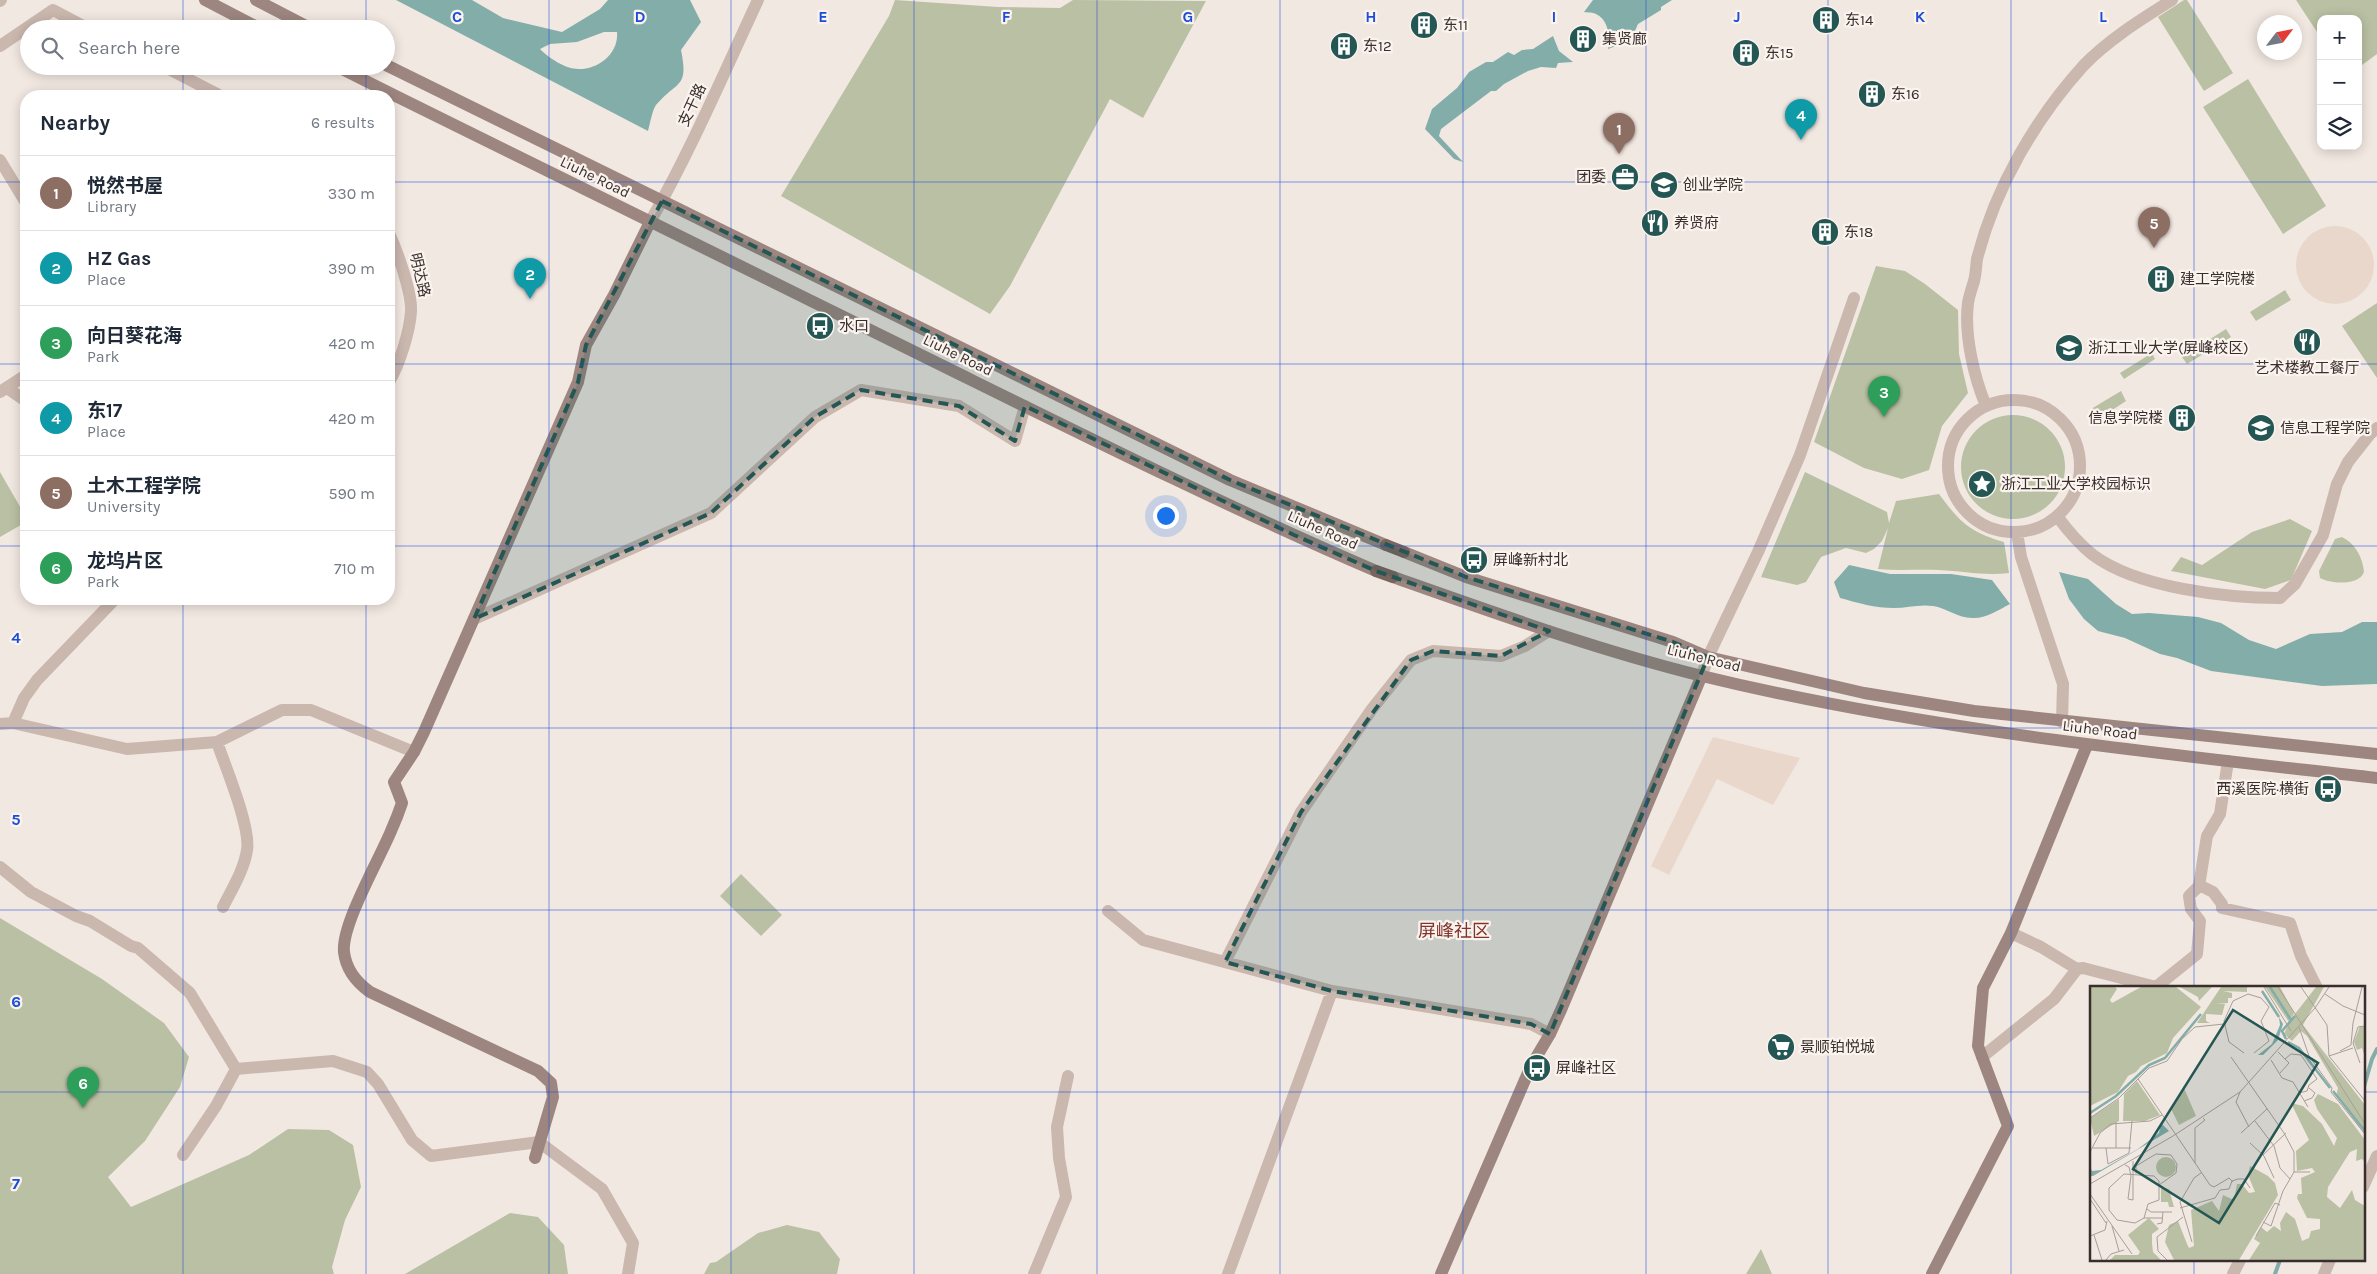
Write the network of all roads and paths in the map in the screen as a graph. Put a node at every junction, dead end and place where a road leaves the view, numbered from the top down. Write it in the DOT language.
graph roads {
  1 [pos="205,0"];
  2 [pos="256,0"];
  3 [pos="758,0"];
  4 [pos="2168,1"];
  5 [pos="38,20"];
  6 [pos="72,20"];
  7 [pos="244,20"];
  8 [pos="295,20"];
  9 [pos="20,32"];
  10 [pos="0,46"];
  11 [pos="395,70"];
  12 [pos="181,75"];
  13 [pos="354,75"];
  14 [pos="210,90"];
  15 [pos="384,90"];
  16 [pos="395,96"];
  17 [pos="0,160"];
  18 [pos="20,193"];
  19 [pos="662,201"];
  20 [pos="650,222"];
  21 [pos="395,245"];
  22 [pos="1854,298"];
  23 [pos="395,367"];
  24 [pos="20,379"];
  25 [pos="3,390"];
  26 [pos="20,398"];
  27 [pos="1025,406"];
  28 [pos="1986,406"];
  29 [pos="2377,428"];
  30 [pos="2057,516"];
  31 [pos="2017,532"];
  32 [pos="109,605"];
  33 [pos="474,619"];
  34 [pos="1549,631"];
  35 [pos="1708,657"];
  36 [pos="1702,676"];
  37 [pos="2062,722"];
  38 [pos="13,723"];
  39 [pos="0,724"];
  40 [pos="217,742"];
  41 [pos="2087,745"];
  42 [pos="414,752"];
  43 [pos="2377,754"];
  44 [pos="2228,761"];
  45 [pos="2377,778"];
  46 [pos="0,867"];
  47 [pos="2199,885"];
  48 [pos="223,907"];
  49 [pos="1108,911"];
  50 [pos="2011,933"];
  51 [pos="1225,962"];
  52 [pos="2077,969"];
  53 [pos="2152,986"];
  54 [pos="2157,986"];
  55 [pos="2316,986"];
  56 [pos="1332,992"];
  57 [pos="1550,1034"];
  58 [pos="1982,1057"];
  59 [pos="236,1069"];
  60 [pos="1068,1076"];
  61 [pos="539,1142"];
  62 [pos="183,1154"];
  63 [pos="2377,1156"];
  64 [pos="535,1158"];
  65 [pos="2364,1185"];
  66 [pos="2239,1262"];
  67 [pos="2329,1262"];
  68 [pos="1935,1272"];
  69 [pos="628,1274"];
  70 [pos="1034,1274"];
  71 [pos="1228,1274"];
  72 [pos="1441,1274"];
  73 [pos="2233,1274"];
  74 [pos="2324,1274"];
  1 -- 7 [label="main road"];
  2 -- 8 [label="main road"];
  3 -- 19 [label="street, 支干路"];
  4 -- 28 [label="street"];
  5 -- 6 [label="street"];
  9 -- 10 [label="street"];
  11 -- 19 [label="main road, Liuhe Road"];
  12 -- 14 [label="street"];
  13 -- 15 [label="main road, Liuhe Road"];
  16 -- 20 [label="main road, Liuhe Road"];
  17 -- 18 [label="street"];
  19 -- 20 [label="street, 支干路"];
  19 -- 35 [label="main road, Liuhe Road"];
  20 -- 27 [label="main road, Liuhe Road"];
  20 -- 33 [label="main road"];
  21 -- 23 [label="street, 明达路"];
  22 -- 35 [label="street"];
  24 -- 25 [label="street"];
  25 -- 26 [label="street"];
  27 -- 33 [label="street"];
  27 -- 34 [label="main road, Liuhe Road"];
  28 -- 30 [label="street"];
  28 -- 31 [label="street"];
  29 -- 30 [label="street"];
  30 -- 31 [label="street"];
  31 -- 37 [label="street"];
  32 -- 38 [label="street"];
  33 -- 42 [label="main road"];
  34 -- 36 [label="main road, Liuhe Road"];
  34 -- 51 [label="street"];
  35 -- 36 [label="street"];
  35 -- 37 [label="main road, Liuhe Road"];
  36 -- 41 [label="main road, Liuhe Road"];
  36 -- 57 [label="main road"];
  37 -- 43 [label="main road, Liuhe Road"];
  38 -- 39 [label="street"];
  38 -- 40 [label="street"];
  40 -- 42 [label="street"];
  40 -- 48 [label="street"];
  41 -- 44 [label="main road, Liuhe Road"];
  41 -- 50 [label="main road"];
  42 -- 61 [label="main road"];
  44 -- 45 [label="main road, Liuhe Road"];
  44 -- 47 [label="street"];
  46 -- 59 [label="street"];
  47 -- 54 [label="street"];
  47 -- 55 [label="street"];
  49 -- 51 [label="street"];
  50 -- 52 [label="street"];
  50 -- 58 [label="main road"];
  51 -- 56 [label="street"];
  52 -- 53 [label="street"];
  52 -- 58 [label="street"];
  56 -- 57 [label="street"];
  56 -- 71 [label="street"];
  57 -- 72 [label="main road"];
  58 -- 68 [label="main road"];
  59 -- 61 [label="street"];
  59 -- 62 [label="street"];
  60 -- 70 [label="street"];
  61 -- 64 [label="main road"];
  61 -- 69 [label="street"];
  63 -- 65 [label="street"];
  66 -- 73 [label="street"];
  67 -- 74 [label="street"];
}
